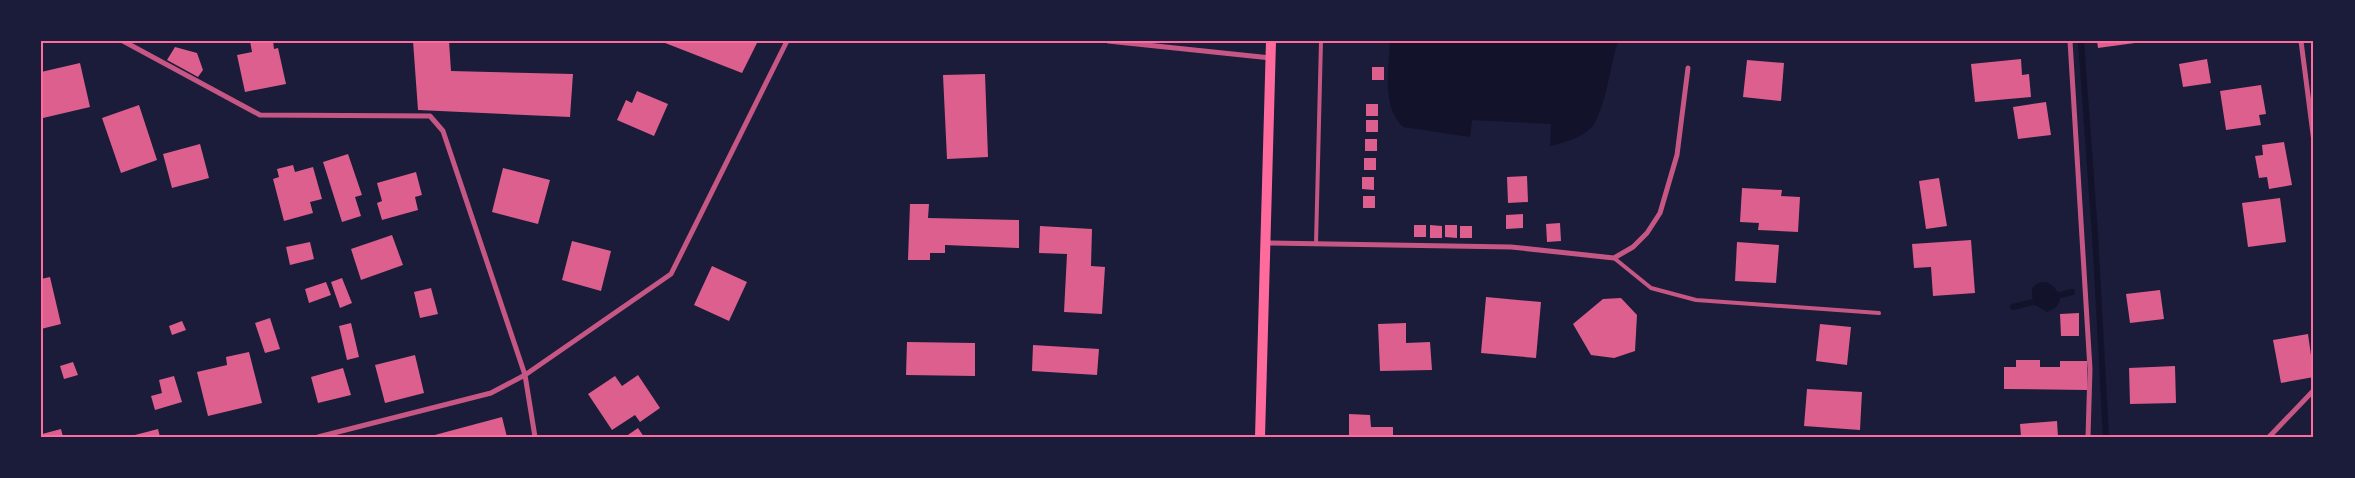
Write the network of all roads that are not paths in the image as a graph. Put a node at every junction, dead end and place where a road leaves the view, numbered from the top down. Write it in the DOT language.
graph roads {
  1 [pos="123,41"];
  2 [pos="787,41"];
  3 [pos="1108,41"];
  4 [pos="1271,41"];
  5 [pos="1321,41"];
  6 [pos="2070,41"];
  7 [pos="2301,41"];
  8 [pos="1271,58"];
  9 [pos="1688,68"];
  10 [pos="2314,142"];
  11 [pos="1266,243"];
  12 [pos="1316,244"];
  13 [pos="1614,258"];
  14 [pos="1880,313"];
  15 [pos="525,375"];
  16 [pos="2314,390"];
  17 [pos="318,437"];
  18 [pos="535,437"];
  19 [pos="1260,437"];
  20 [pos="2088,437"];
  21 [pos="2269,437"];
  1 -- 15 [label="street"];
  2 -- 15 [label="street"];
  3 -- 8 [label="street"];
  4 -- 8 [label="main road"];
  5 -- 12 [label="lane"];
  6 -- 20 [label="street"];
  7 -- 10 [label="street"];
  8 -- 11 [label="main road"];
  9 -- 13 [label="street"];
  11 -- 12 [label="street"];
  11 -- 19 [label="main road"];
  12 -- 13 [label="street"];
  13 -- 14 [label="lane"];
  15 -- 17 [label="street"];
  15 -- 18 [label="street"];
  16 -- 21 [label="street"];
}
